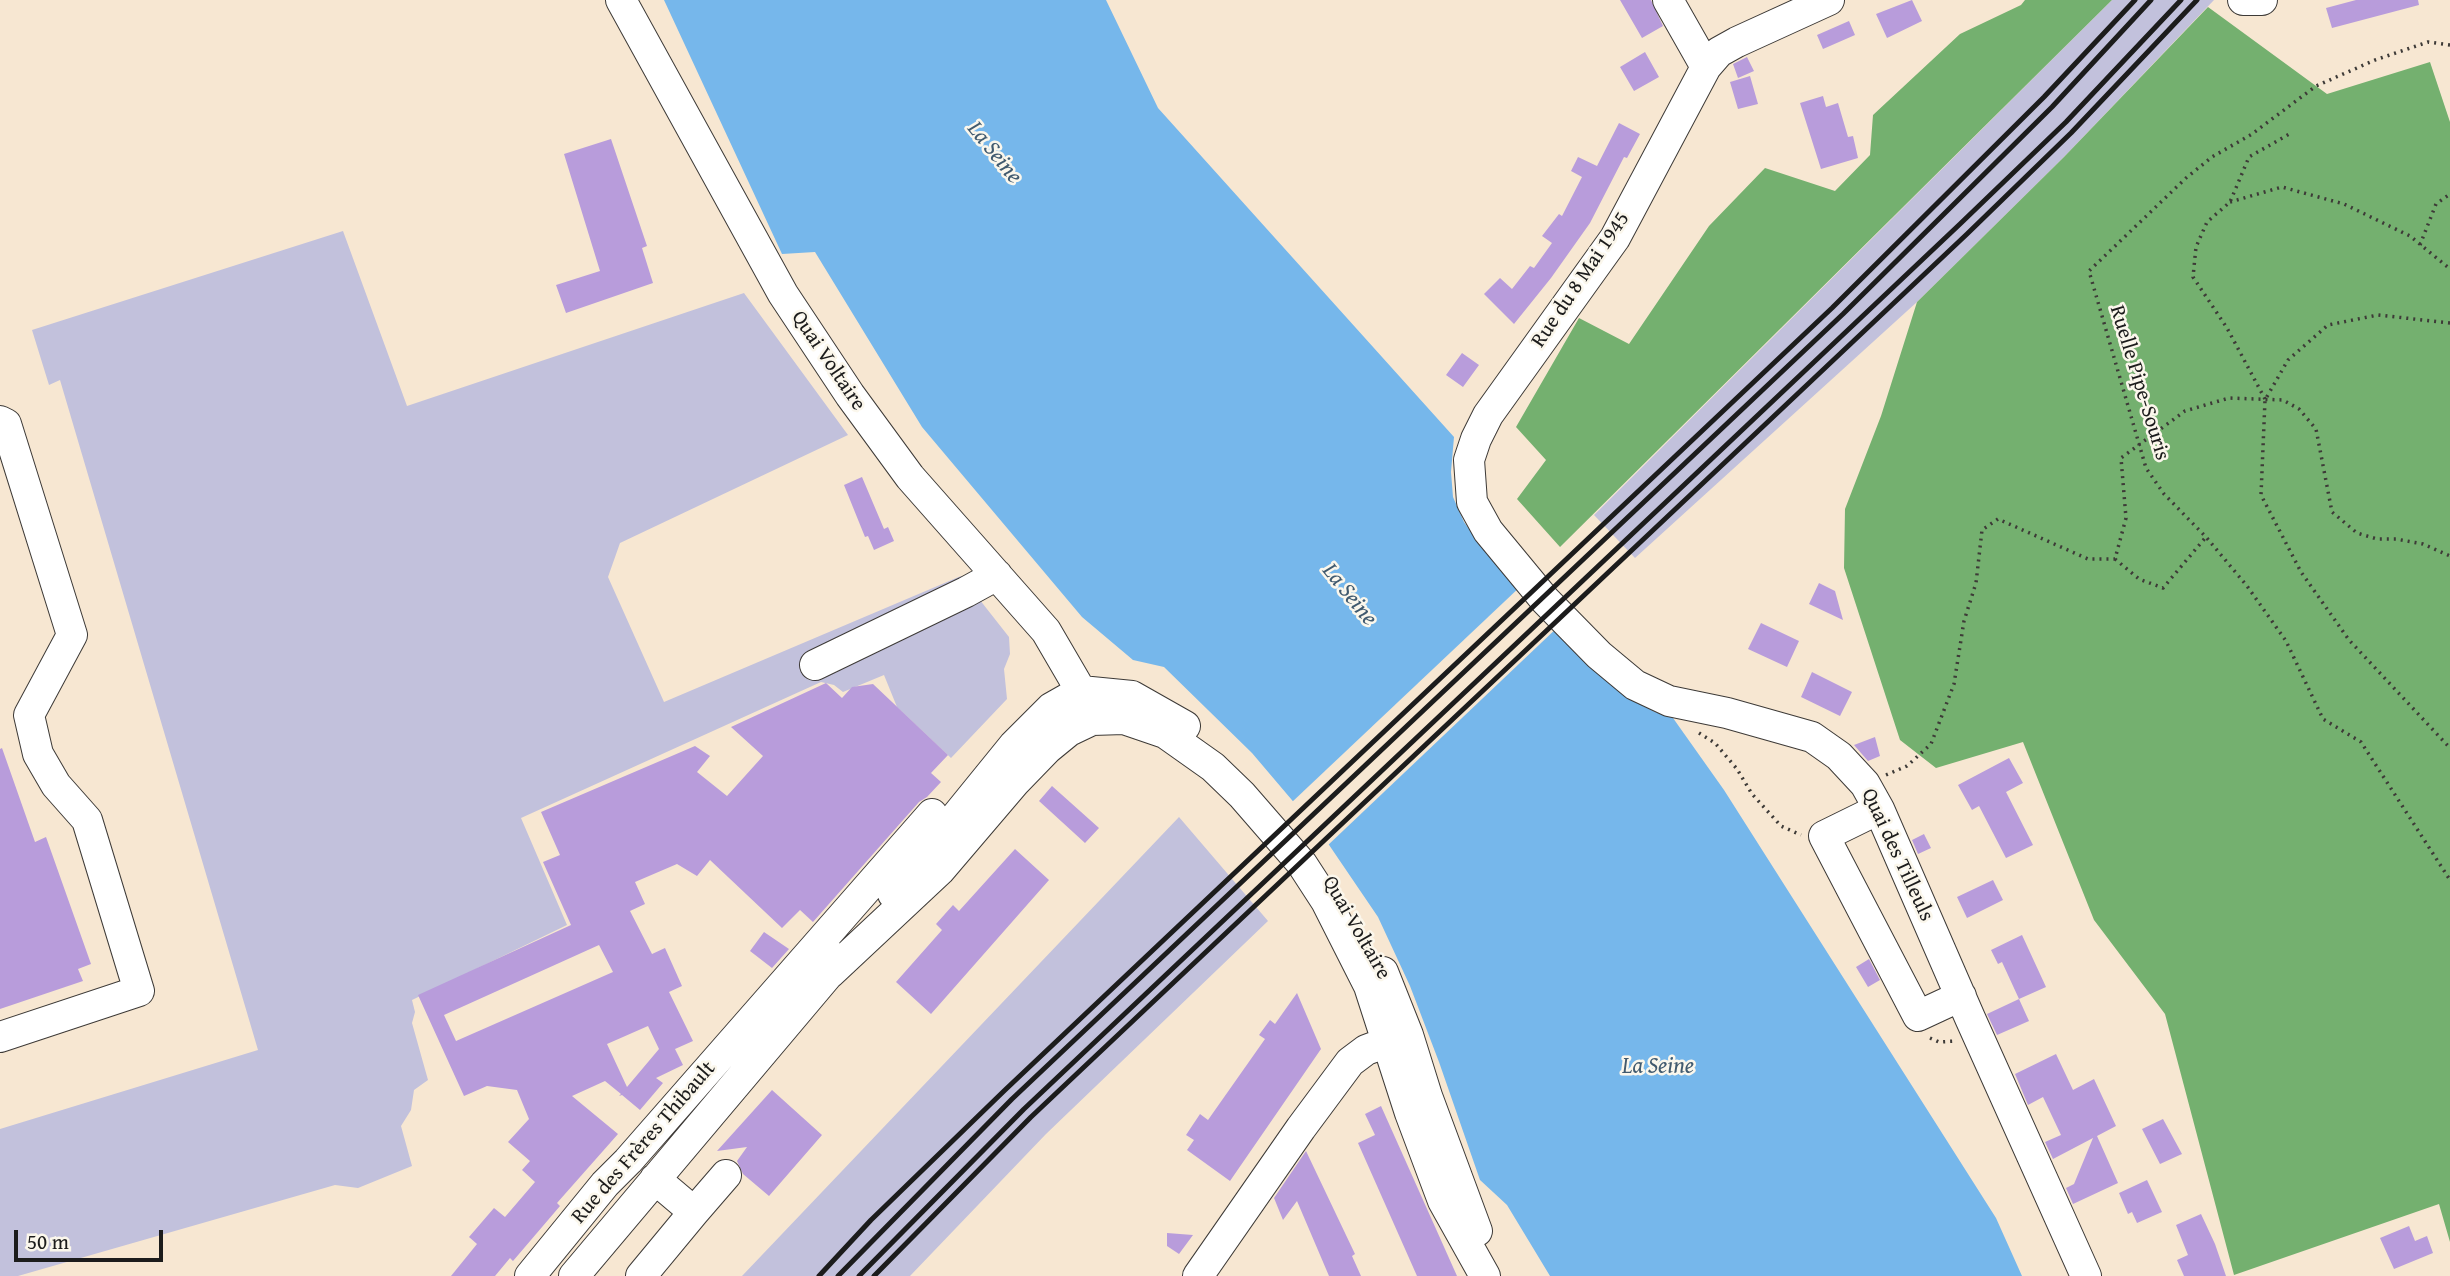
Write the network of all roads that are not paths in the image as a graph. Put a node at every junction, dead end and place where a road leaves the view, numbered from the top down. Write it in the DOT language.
graph roads {
  1 [pos="621,0"];
  2 [pos="1668,0"];
  3 [pos="1829,0"];
  4 [pos="2244,0"];
  5 [pos="2262,0"];
  6 [pos="1706,67"];
  7 [pos="1488,415"];
  8 [pos="0,421"];
  9 [pos="997,575"];
  10 [pos="815,665"];
  11 [pos="1081,691"];
  12 [pos="1092,720"];
  13 [pos="993,790"];
  14 [pos="1872,796"];
  15 [pos="1961,996"];
  16 [pos="770,1021"];
  17 [pos="0,1037"];
  18 [pos="1397,1038"];
  19 [pos="726,1175"];
  20 [pos="655,1179"];
  21 [pos="605,1184"];
  22 [pos="632,1206"];
  23 [pos="694,1212"];
  24 [pos="530,1276"];
  25 [pos="574,1276"];
  26 [pos="641,1276"];
  27 [pos="1198,1276"];
  28 [pos="1485,1276"];
  29 [pos="1502,1276"];
  30 [pos="2086,1276"];
  1 -- 9 [label="street, Quai Voltaire"];
  2 -- 6 [label="street"];
  3 -- 6 [label="street"];
  4 -- 5 [label="street"];
  6 -- 7 [label="street, Rue du 8 Mai 1945"];
  7 -- 14 [label="street, Quai des Tilleuls"];
  8 -- 17 [label="street"];
  9 -- 10 [label="street"];
  9 -- 11 [label="street, Quai Voltaire"];
  11 -- 12 [label="street, Quai Voltaire"];
  11 -- 13 [label="street, Rue des Frères Thibault"];
  11 -- 18 [label="street, Quai Voltaire"];
  12 -- 13 [label="street, Rue des Frères Thibault"];
  12 -- 18 [label="street, Quai Voltaire"];
  13 -- 16 [label="street, Rue des Frères Thibault"];
  13 -- 16 [label="street, Rue des Frères Thibault"];
  14 -- 15 [label="street, Quai des Tilleuls"];
  14 -- 15 [label="street"];
  15 -- 30 [label="street, Quai des Tilleuls"];
  16 -- 20 [label="street, Rue des Frères Thibault"];
  16 -- 21 [label="street, Rue des Frères Thibault"];
  18 -- 27 [label="street"];
  18 -- 28 [label="street, Quai Voltaire"];
  18 -- 29 [label="street, Quai Voltaire"];
  19 -- 23 [label="street"];
  20 -- 22 [label="street, Rue des Frères Thibault"];
  20 -- 23 [label="street"];
  21 -- 22 [label="street"];
  21 -- 24 [label="street, Rue des Frères Thibault"];
  22 -- 25 [label="street, Rue des Frères Thibault"];
  23 -- 26 [label="street"];
}
